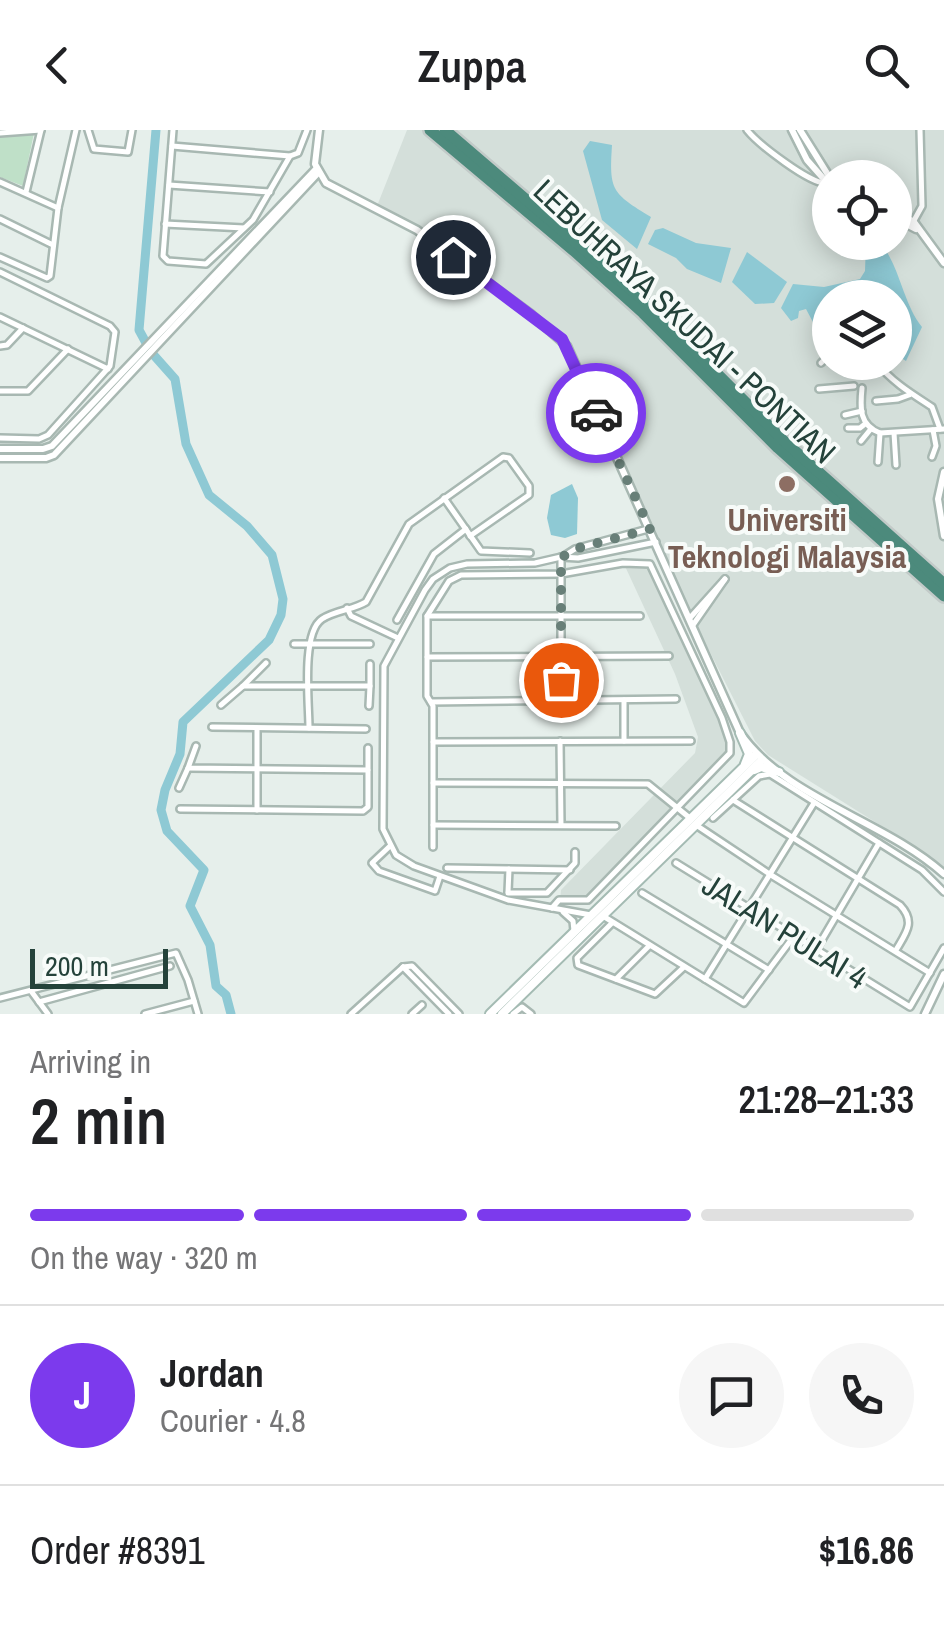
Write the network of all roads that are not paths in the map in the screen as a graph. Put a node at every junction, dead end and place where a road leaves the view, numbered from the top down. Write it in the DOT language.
graph roads {
  1 [pos="41,130"];
  2 [pos="76,130"];
  3 [pos="88,130"];
  4 [pos="132,130"];
  5 [pos="173,130"];
  6 [pos="307,130"];
  7 [pos="319,130"];
  8 [pos="430,130"];
  9 [pos="445,130"];
  10 [pos="747,130"];
  11 [pos="792,130"];
  12 [pos="800,130"];
  13 [pos="920,130"];
  14 [pos="0,133"];
  15 [pos="172,146"];
  16 [pos="290,156"];
  17 [pos="817,160"];
  18 [pos="812,164"];
  19 [pos="313,175"];
  20 [pos="812,180"];
  21 [pos="0,182"];
  22 [pos="168,185"];
  23 [pos="26,192"];
  24 [pos="271,192"];
  25 [pos="58,208"];
  26 [pos="0,219"];
  27 [pos="165,224"];
  28 [pos="914,226"];
  29 [pos="244,228"];
  30 [pos="53,245"];
  31 [pos="0,257"];
  32 [pos="944,263"];
  33 [pos="0,272"];
  34 [pos="0,317"];
  35 [pos="23,328"];
  36 [pos="0,346"];
  37 [pos="68,349"];
  38 [pos="145,351"];
  39 [pos="108,369"];
  40 [pos="849,380"];
  41 [pos="896,380"];
  42 [pos="854,386"];
  43 [pos="862,388"];
  44 [pos="819,389"];
  45 [pos="0,392"];
  46 [pos="909,395"];
  47 [pos="861,400"];
  48 [pos="876,401"];
  49 [pos="862,411"];
  50 [pos="845,415"];
  51 [pos="865,424"];
  52 [pos="848,428"];
  53 [pos="939,429"];
  54 [pos="870,430"];
  55 [pos="894,433"];
  56 [pos="880,434"];
  57 [pos="0,438"];
  58 [pos="861,442"];
  59 [pos="0,449"];
  60 [pos="932,457"];
  61 [pos="0,458"];
  62 [pos="878,462"];
  63 [pos="896,465"];
  64 [pos="943,478"];
  65 [pos="444,498"];
  66 [pos="466,529"];
  67 [pos="650,529"];
  68 [pos="470,536"];
  69 [pos="944,536"];
  70 [pos="656,542"];
  71 [pos="630,548"];
  72 [pos="615,551"];
  73 [pos="530,553"];
  74 [pos="561,558"];
  75 [pos="623,560"];
  76 [pos="561,574"];
  77 [pos="944,584"];
  78 [pos="944,596"];
  79 [pos="347,608"];
  80 [pos="428,616"];
  81 [pos="561,616"];
  82 [pos="640,616"];
  83 [pos="397,620"];
  84 [pos="691,622"];
  85 [pos="398,638"];
  86 [pos="294,644"];
  87 [pos="309,644"];
  88 [pos="370,644"];
  89 [pos="669,656"];
  90 [pos="426,658"];
  91 [pos="561,658"];
  92 [pos="266,663"];
  93 [pos="370,664"];
  94 [pos="242,686"];
  95 [pos="309,686"];
  96 [pos="370,686"];
  97 [pos="561,700"];
  98 [pos="624,700"];
  99 [pos="676,700"];
  100 [pos="431,702"];
  101 [pos="221,705"];
  102 [pos="369,706"];
  103 [pos="212,727"];
  104 [pos="258,728"];
  105 [pos="309,728"];
  106 [pos="366,729"];
  107 [pos="740,733"];
  108 [pos="560,741"];
  109 [pos="624,741"];
  110 [pos="692,741"];
  111 [pos="433,742"];
  112 [pos="196,746"];
  113 [pos="368,748"];
  114 [pos="759,757"];
  115 [pos="188,768"];
  116 [pos="257,769"];
  117 [pos="368,770"];
  118 [pos="745,772"];
  119 [pos="779,772"];
  120 [pos="433,783"];
  121 [pos="560,783"];
  122 [pos="179,788"];
  123 [pos="734,800"];
  124 [pos="814,803"];
  125 [pos="678,808"];
  126 [pos="180,809"];
  127 [pos="257,810"];
  128 [pos="713,818"];
  129 [pos="694,822"];
  130 [pos="433,825"];
  131 [pos="561,825"];
  132 [pos="616,826"];
  133 [pos="793,838"];
  134 [pos="879,843"];
  135 [pos="390,846"];
  136 [pos="433,847"];
  137 [pos="575,852"];
  138 [pos="676,863"];
  139 [pos="447,868"];
  140 [pos="508,869"];
  141 [pos="570,870"];
  142 [pos="944,874"];
  143 [pos="440,876"];
  144 [pos="771,876"];
  145 [pos="859,880"];
  146 [pos="944,892"];
  147 [pos="642,894"];
  148 [pos="508,896"];
  149 [pos="556,908"];
  150 [pos="749,908"];
  151 [pos="838,915"];
  152 [pos="598,916"];
  153 [pos="612,923"];
  154 [pos="573,934"];
  155 [pos="794,936"];
  156 [pos="727,944"];
  157 [pos="649,946"];
  158 [pos="944,948"];
  159 [pos="816,950"];
  160 [pos="896,950"];
  161 [pos="170,966"];
  162 [pos="403,967"];
  163 [pos="684,967"];
  164 [pos="769,970"];
  165 [pos="930,973"];
  166 [pos="944,974"];
  167 [pos="616,980"];
  168 [pos="705,980"];
  169 [pos="31,992"];
  170 [pos="0,998"];
  171 [pos="194,1001"];
  172 [pos="38,1002"];
  173 [pos="422,1005"];
  174 [pos="48,1014"];
  175 [pos="146,1014"];
  176 [pos="198,1014"];
  177 [pos="351,1014"];
  178 [pos="412,1014"];
  179 [pos="449,1014"];
  180 [pos="459,1014"];
  181 [pos="490,1014"];
  182 [pos="502,1014"];
  183 [pos="512,1014"];
  184 [pos="530,1014"];
  185 [pos="925,1014"];
  1 -- 14 [label="street"];
  1 -- 23 [label="street"];
  2 -- 25 [label="street"];
  3 -- 4 [label="street"];
  5 -- 15 [label="street"];
  6 -- 16 [label="street"];
  7 -- 19 [label="street"];
  8 -- 78 [label="highway, LEBUHRAYA SKUDAI - PONTIAN"];
  9 -- 77 [label="highway, LEBUHRAYA SKUDAI - PONTIAN"];
  10 -- 20 [label="street"];
  11 -- 18 [label="street"];
  12 -- 17 [label="street"];
  13 -- 28 [label="street"];
  15 -- 16 [label="street"];
  15 -- 22 [label="street"];
  16 -- 24 [label="street"];
  19 -- 38 [label="street"];
  19 -- 67 [label="street"];
  21 -- 23 [label="street"];
  22 -- 24 [label="street"];
  22 -- 27 [label="street"];
  23 -- 25 [label="street"];
  24 -- 29 [label="street"];
  25 -- 30 [label="street"];
  26 -- 30 [label="street"];
  27 -- 29 [label="street"];
  27 -- 29 [label="street"];
  28 -- 32 [label="street"];
  30 -- 31 [label="street"];
  33 -- 39 [label="street"];
  34 -- 35 [label="street"];
  35 -- 36 [label="street"];
  35 -- 37 [label="street"];
  37 -- 39 [label="street"];
  37 -- 45 [label="street"];
  38 -- 59 [label="street"];
  38 -- 61 [label="street"];
  39 -- 57 [label="street"];
  40 -- 42 [label="street"];
  41 -- 46 [label="street"];
  42 -- 44 [label="street"];
  42 -- 47 [label="street"];
  43 -- 47 [label="street"];
  46 -- 48 [label="street"];
  46 -- 53 [label="street"];
  47 -- 49 [label="street"];
  49 -- 50 [label="street"];
  49 -- 51 [label="street"];
  51 -- 52 [label="street"];
  51 -- 54 [label="street"];
  53 -- 55 [label="street"];
  53 -- 60 [label="street"];
  54 -- 56 [label="street"];
  54 -- 58 [label="street"];
  55 -- 56 [label="street"];
  55 -- 63 [label="street"];
  56 -- 62 [label="street"];
  64 -- 69 [label="street"];
  65 -- 66 [label="street"];
  65 -- 68 [label="street"];
  65 -- 79 [label="street"];
  66 -- 68 [label="street"];
  66 -- 83 [label="street"];
  67 -- 70 [label="street"];
  67 -- 74 [label="street"];
  68 -- 73 [label="street"];
  70 -- 71 [label="street"];
  70 -- 84 [label="street"];
  71 -- 72 [label="street"];
  71 -- 75 [label="street"];
  72 -- 74 [label="street"];
  72 -- 75 [label="street"];
  74 -- 76 [label="street"];
  74 -- 85 [label="street"];
  75 -- 76 [label="street"];
  75 -- 125 [label="street"];
  76 -- 80 [label="street"];
  76 -- 81 [label="street"];
  79 -- 85 [label="street"];
  79 -- 87 [label="street"];
  80 -- 81 [label="street"];
  80 -- 90 [label="street"];
  81 -- 82 [label="street"];
  81 -- 91 [label="street"];
  84 -- 84 [label="street"];
  84 -- 107 [label="street"];
  85 -- 135 [label="street"];
  86 -- 87 [label="street"];
  87 -- 88 [label="street"];
  87 -- 95 [label="street"];
  89 -- 91 [label="street"];
  90 -- 91 [label="street"];
  90 -- 100 [label="street"];
  91 -- 97 [label="street"];
  92 -- 94 [label="street"];
  93 -- 96 [label="street"];
  94 -- 95 [label="street"];
  94 -- 101 [label="street"];
  95 -- 96 [label="street"];
  95 -- 105 [label="street"];
  96 -- 102 [label="street"];
  97 -- 98 [label="street"];
  97 -- 100 [label="street"];
  98 -- 99 [label="street"];
  98 -- 109 [label="street"];
  100 -- 111 [label="street"];
  103 -- 104 [label="street"];
  104 -- 105 [label="street"];
  104 -- 116 [label="street"];
  105 -- 106 [label="street"];
  107 -- 114 [label="street"];
  107 -- 118 [label="main road"];
  108 -- 109 [label="street"];
  108 -- 111 [label="street"];
  108 -- 121 [label="street"];
  109 -- 110 [label="street"];
  111 -- 120 [label="street"];
  112 -- 115 [label="street"];
  113 -- 117 [label="street"];
  114 -- 118 [label="main road"];
  114 -- 119 [label="street"];
  115 -- 116 [label="street"];
  115 -- 122 [label="street"];
  116 -- 117 [label="street"];
  116 -- 127 [label="street"];
  117 -- 127 [label="street"];
  118 -- 119 [label="main road"];
  118 -- 129 [label="main road"];
  119 -- 142 [label="street"];
  120 -- 121 [label="street"];
  120 -- 130 [label="street"];
  121 -- 125 [label="street"];
  121 -- 131 [label="street"];
  123 -- 124 [label="street"];
  123 -- 128 [label="street"];
  123 -- 133 [label="street"];
  124 -- 133 [label="street"];
  124 -- 134 [label="street"];
  125 -- 129 [label="street"];
  125 -- 149 [label="street"];
  126 -- 127 [label="street"];
  129 -- 144 [label="street"];
  129 -- 152 [label="main road"];
  130 -- 131 [label="street"];
  130 -- 136 [label="street"];
  131 -- 132 [label="street"];
  133 -- 144 [label="street"];
  133 -- 145 [label="street"];
  134 -- 145 [label="street"];
  134 -- 146 [label="street"];
  135 -- 143 [label="street"];
  135 -- 143 [label="street"];
  137 -- 141 [label="street"];
  138 -- 150 [label="street, JALAN PULAI 4"];
  139 -- 140 [label="street"];
  140 -- 141 [label="street"];
  140 -- 148 [label="street"];
  141 -- 148 [label="street"];
  143 -- 148 [label="street"];
  144 -- 150 [label="street"];
  144 -- 151 [label="street"];
  145 -- 151 [label="street"];
  145 -- 160 [label="street"];
  147 -- 156 [label="street"];
  148 -- 149 [label="street"];
  149 -- 152 [label="street"];
  149 -- 154 [label="street"];
  150 -- 155 [label="street, JALAN PULAI 4"];
  150 -- 156 [label="street"];
  151 -- 159 [label="street"];
  151 -- 160 [label="street"];
  152 -- 153 [label="street"];
  152 -- 154 [label="main road"];
  152 -- 182 [label="main road"];
  153 -- 157 [label="street"];
  153 -- 167 [label="street"];
  154 -- 181 [label="main road"];
  155 -- 159 [label="street, JALAN PULAI 4"];
  155 -- 164 [label="street"];
  156 -- 164 [label="street"];
  156 -- 168 [label="street"];
  157 -- 163 [label="street"];
  157 -- 167 [label="street"];
  158 -- 165 [label="street"];
  159 -- 165 [label="street, JALAN PULAI 4"];
  160 -- 165 [label="street"];
  161 -- 172 [label="street"];
  162 -- 177 [label="street"];
  162 -- 179 [label="street"];
  162 -- 180 [label="street"];
  163 -- 167 [label="street"];
  163 -- 168 [label="street"];
  164 -- 168 [label="street"];
  166 -- 185 [label="street"];
  169 -- 170 [label="street"];
  169 -- 171 [label="street"];
  169 -- 172 [label="street"];
  171 -- 175 [label="street"];
  171 -- 176 [label="street"];
  172 -- 174 [label="street"];
  173 -- 178 [label="street"];
  183 -- 184 [label="street"];
}
